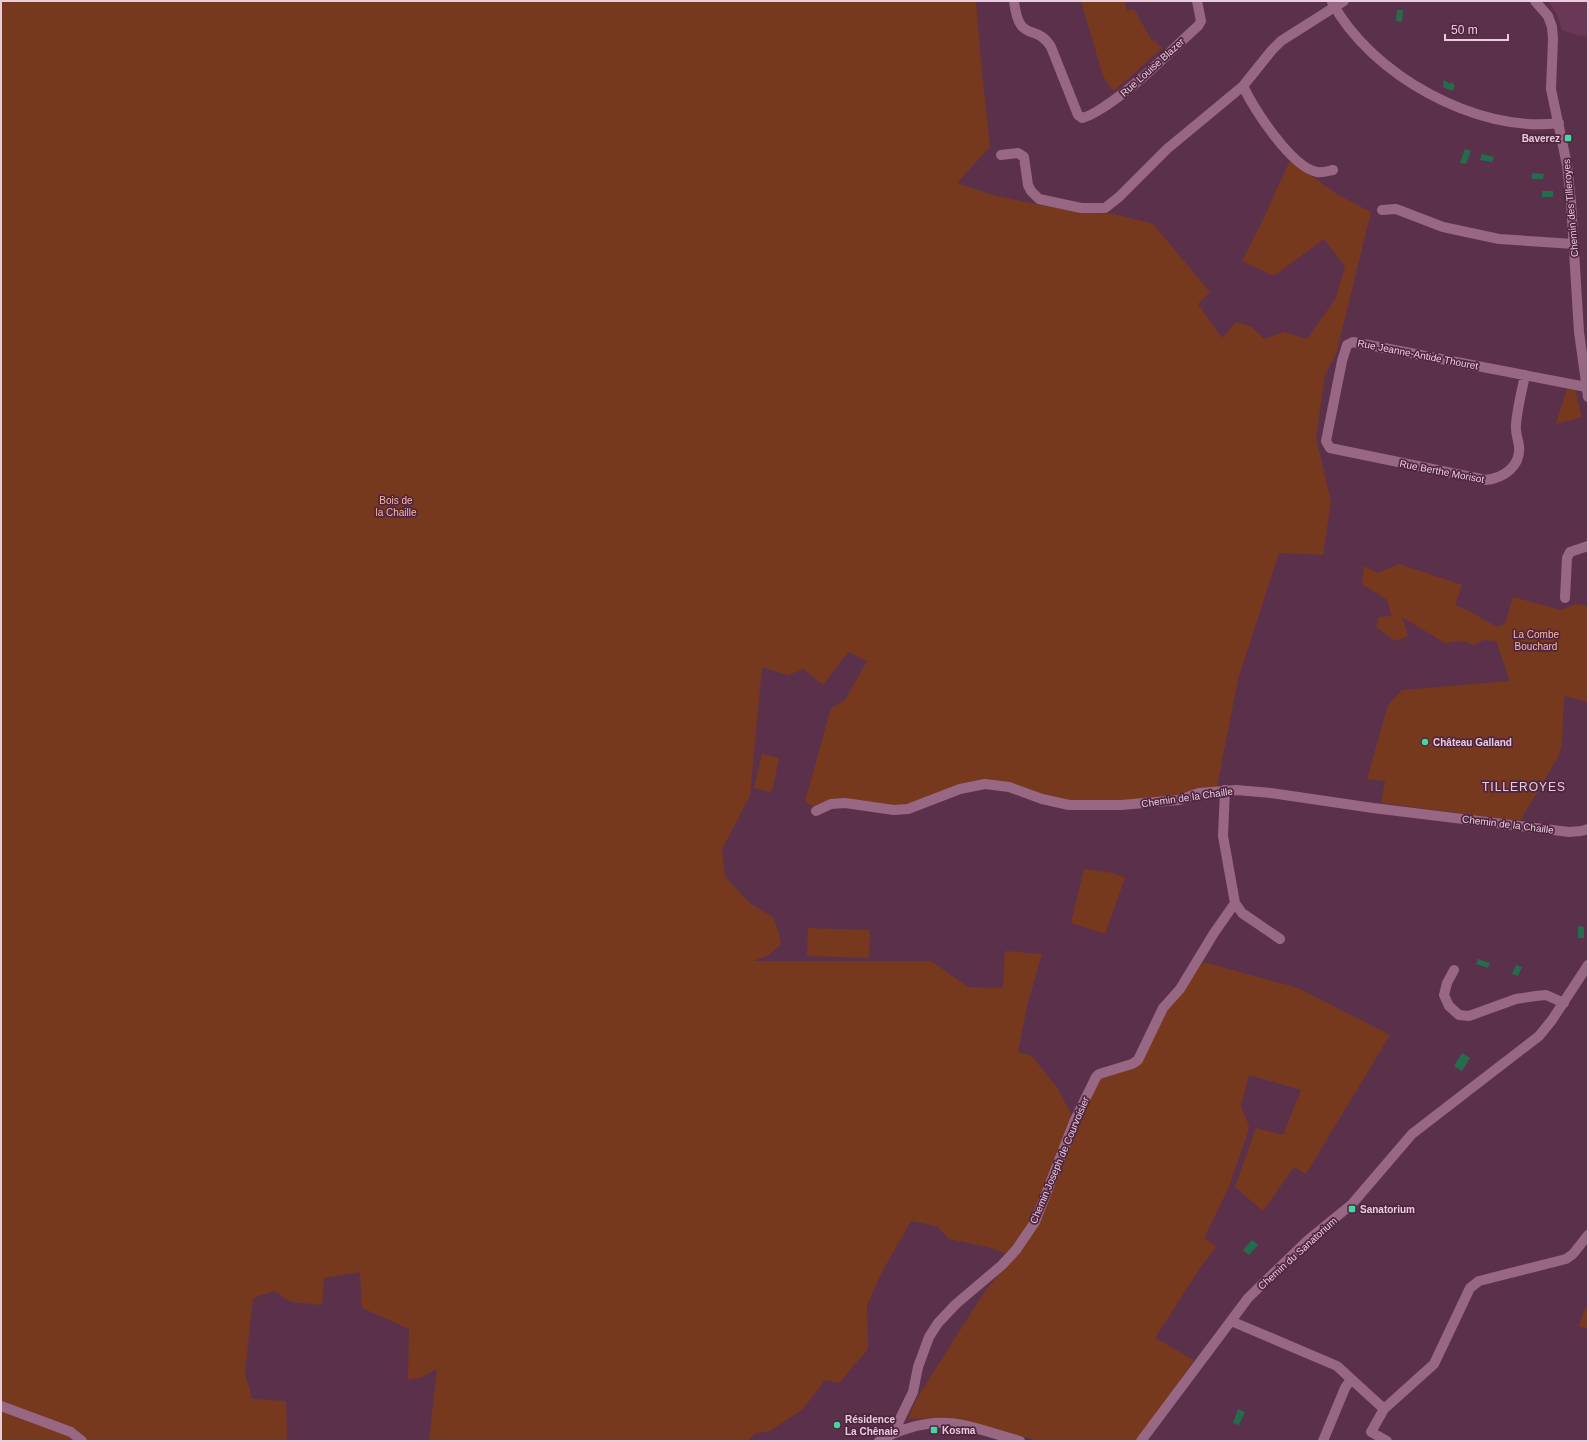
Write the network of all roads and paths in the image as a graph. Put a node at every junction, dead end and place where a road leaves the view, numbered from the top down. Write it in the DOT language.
graph roads {
  1 [pos="1014,1"];
  2 [pos="1197,1"];
  3 [pos="1344,1"];
  4 [pos="1535,1"];
  5 [pos="1333,4"];
  6 [pos="1243,86"];
  7 [pos="1558,123"];
  8 [pos="1001,155"];
  9 [pos="1333,170"];
  10 [pos="1382,210"];
  11 [pos="1574,244"];
  12 [pos="1525,375"];
  13 [pos="1587,392"];
  14 [pos="1326,441"];
  15 [pos="1588,546"];
  16 [pos="1565,598"];
  17 [pos="1225,790"];
  18 [pos="816,811"];
  19 [pos="1588,829"];
  20 [pos="1235,903"];
  21 [pos="1280,939"];
  22 [pos="1588,966"];
  23 [pos="1454,970"];
  24 [pos="1564,1002"];
  25 [pos="1588,1235"];
  26 [pos="1231,1321"];
  27 [pos="1351,1379"];
  28 [pos="1,1406"];
  29 [pos="1384,1409"];
  30 [pos="900,1430"];
  31 [pos="82,1441"];
  32 [pos="879,1441"];
  33 [pos="1020,1441"];
  34 [pos="1141,1441"];
  35 [pos="1323,1441"];
  36 [pos="1387,1441"];
  1 -- 2 [label="street, Rue Louise Blazer"];
  3 -- 5 [label="street"];
  4 -- 7 [label="street, Chemin des Tilleroyes"];
  5 -- 6 [label="street"];
  5 -- 7 [label="street"];
  6 -- 8 [label="street"];
  6 -- 9 [label="street"];
  7 -- 11 [label="street, Chemin des Tilleroyes"];
  10 -- 11 [label="street"];
  11 -- 13 [label="street, Chemin des Tilleroyes"];
  12 -- 13 [label="street, Rue Jeanne-Antide Thouret"];
  12 -- 14 [label="street, Rue Jeanne-Antide Thouret"];
  12 -- 14 [label="street, Rue Berthe Morisot"];
  15 -- 16 [label="street"];
  17 -- 18 [label="street, Chemin de la Chaille"];
  17 -- 19 [label="street, Chemin de la Chaille"];
  17 -- 20 [label="street"];
  20 -- 21 [label="street"];
  20 -- 30 [label="street, Chemin Joseph de Courvoisier"];
  22 -- 24 [label="street, Chemin du Sanatorium"];
  23 -- 24 [label="street"];
  24 -- 26 [label="street, Chemin du Sanatorium"];
  25 -- 29 [label="street"];
  26 -- 27 [label="street"];
  26 -- 34 [label="street, Chemin du Sanatorium"];
  27 -- 29 [label="street"];
  27 -- 35 [label="street"];
  28 -- 31 [label="street"];
  29 -- 36 [label="street"];
  30 -- 32 [label="street"];
  30 -- 33 [label="street"];
}
